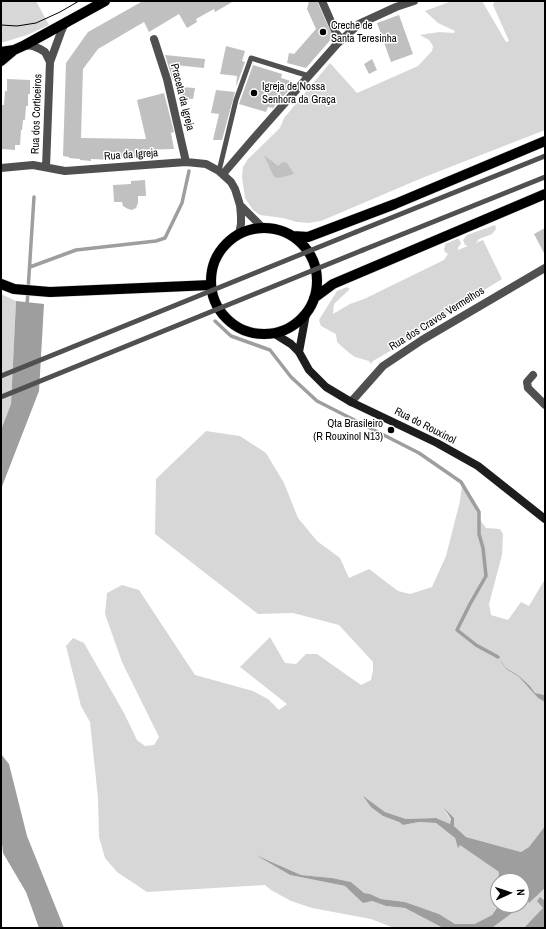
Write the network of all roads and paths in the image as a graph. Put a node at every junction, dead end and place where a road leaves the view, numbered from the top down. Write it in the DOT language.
graph roads {
  1 [pos="105,1"];
  2 [pos="322,1"];
  3 [pos="414,1"];
  4 [pos="65,23"];
  5 [pos="154,39"];
  6 [pos="342,40"];
  7 [pos="25,45"];
  8 [pos="14,50"];
  9 [pos="1,52"];
  10 [pos="1,61"];
  11 [pos="50,62"];
  12 [pos="309,76"];
  13 [pos="545,141"];
  14 [pos="545,156"];
  15 [pos="186,162"];
  16 [pos="46,167"];
  17 [pos="1,168"];
  18 [pos="221,172"];
  19 [pos="545,177"];
  20 [pos="545,194"];
  21 [pos="240,205"];
  22 [pos="263,228"];
  23 [pos="238,234"];
  24 [pos="293,236"];
  25 [pos="545,268"];
  26 [pos="1,284"];
  27 [pos="211,286"];
  28 [pos="314,298"];
  29 [pos="306,314"];
  30 [pos="275,334"];
  31 [pos="299,352"];
  32 [pos="532,375"];
  33 [pos="1,376"];
  34 [pos="1,397"];
  35 [pos="352,402"];
  36 [pos="545,405"];
  37 [pos="545,519"];
  1 -- 4 [label="main road"];
  2 -- 6 [label="street"];
  3 -- 6 [label="street"];
  4 -- 7 [label="main road"];
  4 -- 11 [label="street, Rua dos Corticeiros"];
  5 -- 15 [label="street, Praceta da Igreja"];
  6 -- 12 [label="street"];
  7 -- 8 [label="main road"];
  7 -- 11 [label="street"];
  8 -- 9 [label="main road"];
  8 -- 10 [label="main road"];
  11 -- 16 [label="street, Rua dos Corticeiros"];
  12 -- 18 [label="street"];
  12 -- 18 [label="lane"];
  13 -- 24 [label="main road"];
  14 -- 33 [label="lane, bridge"];
  15 -- 16 [label="street, Rua da Igreja"];
  15 -- 18 [label="street, Rua da Igreja"];
  16 -- 17 [label="street, Rua da Igreja"];
  18 -- 21 [label="street"];
  19 -- 34 [label="lane, bridge"];
  20 -- 28 [label="main road"];
  21 -- 22 [label="street"];
  21 -- 23 [label="street"];
  22 -- 23 [label="main road"];
  22 -- 24 [label="main road"];
  23 -- 27 [label="main road"];
  24 -- 28 [label="main road"];
  25 -- 35 [label="street, Rua dos Cravos Vermelhos"];
  26 -- 27 [label="main road"];
  27 -- 30 [label="main road"];
  28 -- 29 [label="main road"];
  29 -- 30 [label="main road"];
  29 -- 31 [label="main road"];
  30 -- 31 [label="main road, Rua do Rouxinol"];
  31 -- 35 [label="main road, Rua do Rouxinol"];
  32 -- 36 [label="street"];
  35 -- 37 [label="main road, Rua do Rouxinol"];
}
